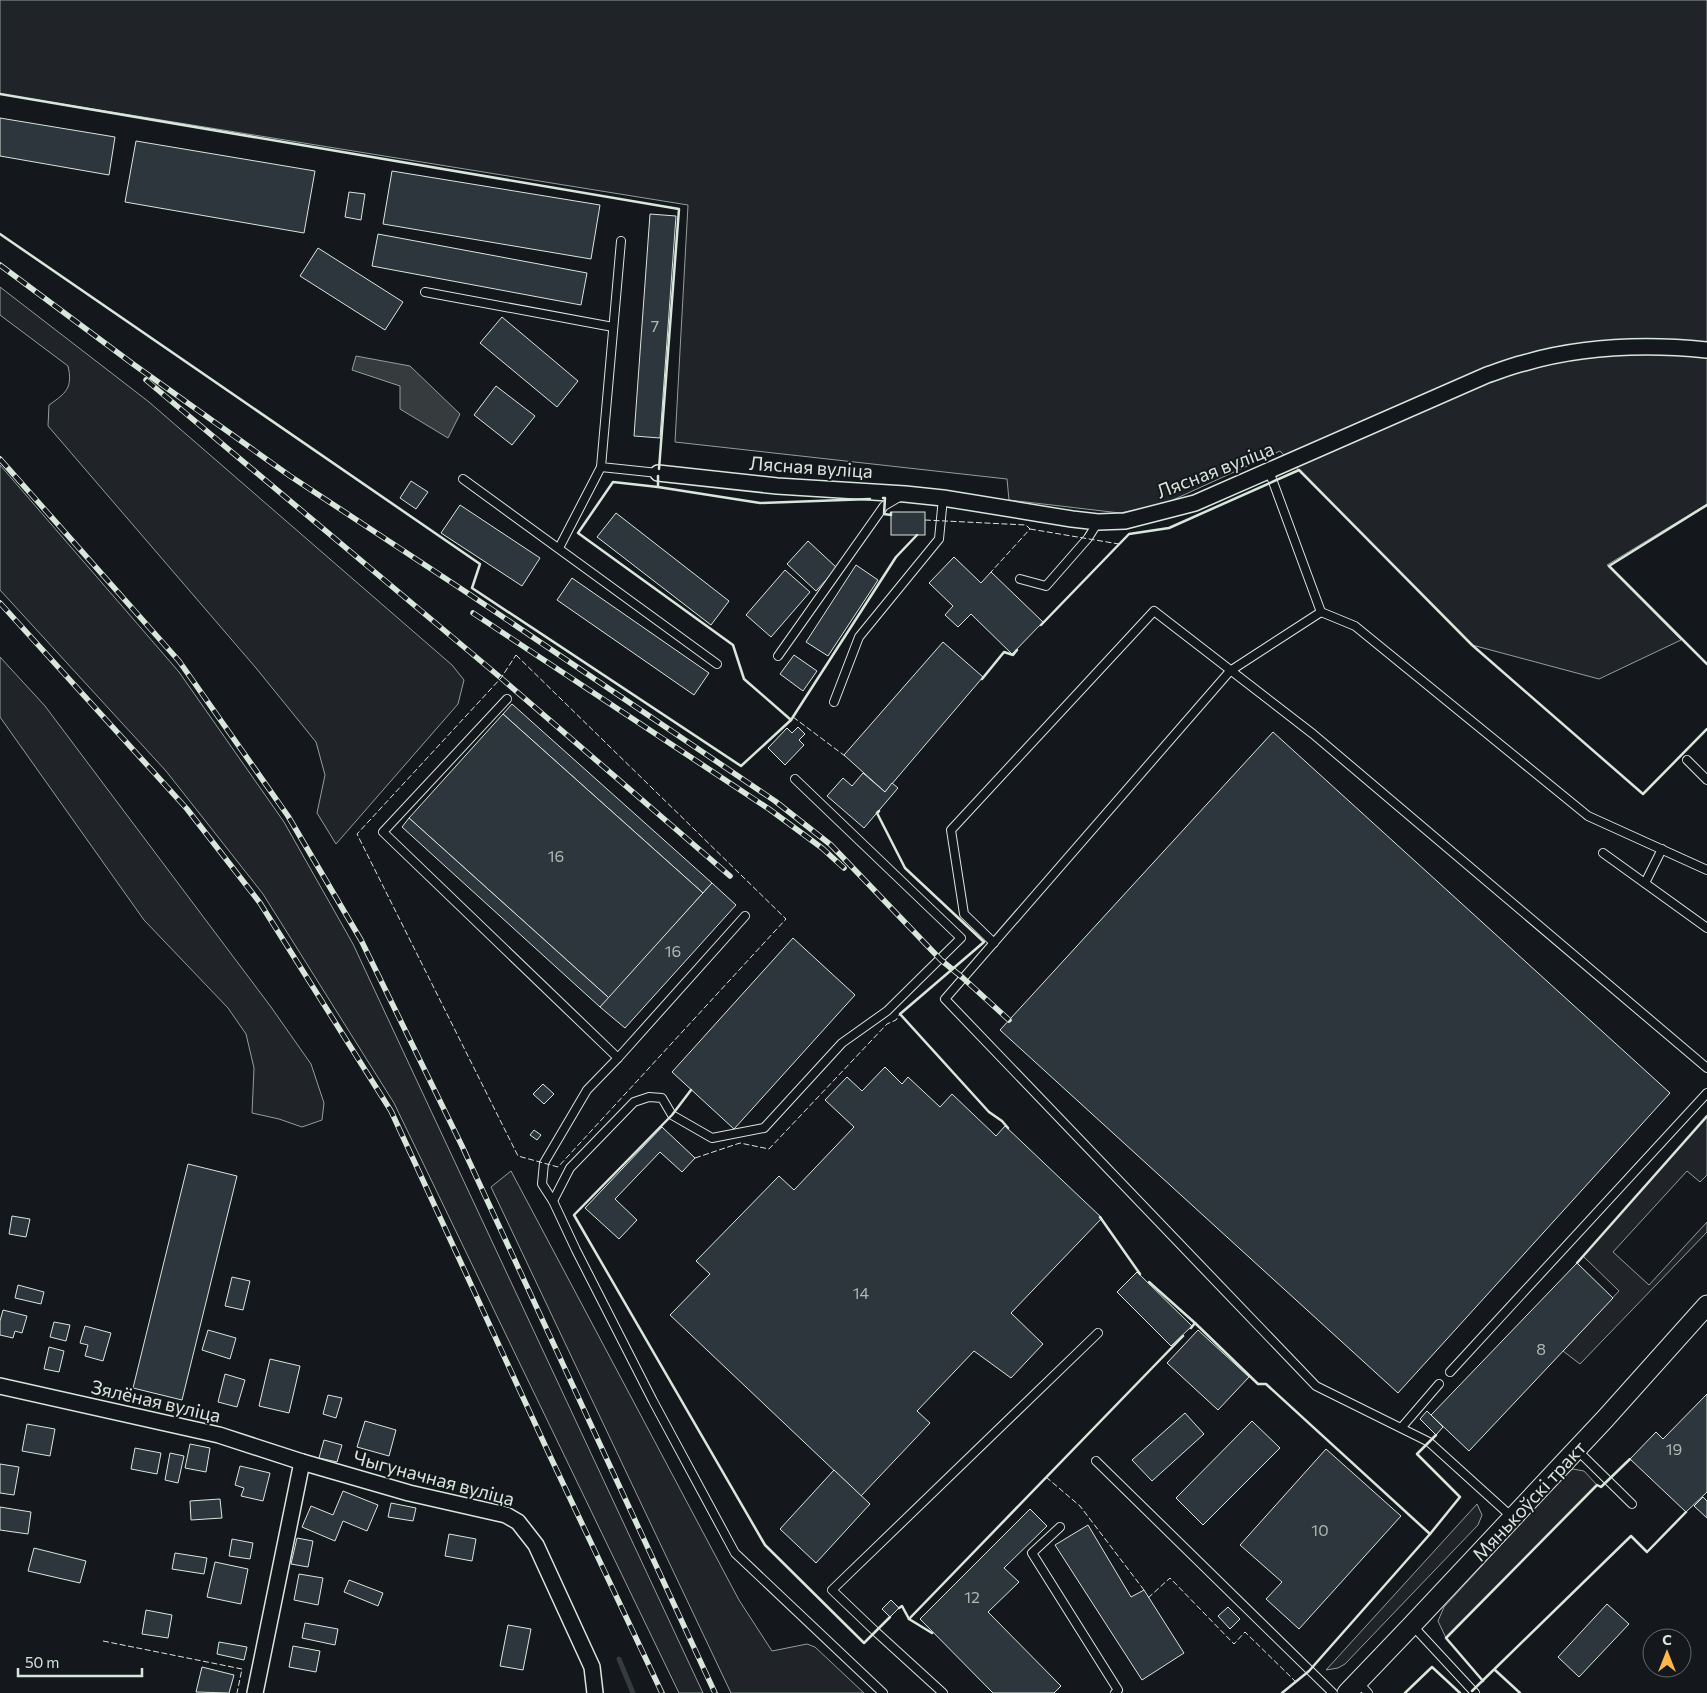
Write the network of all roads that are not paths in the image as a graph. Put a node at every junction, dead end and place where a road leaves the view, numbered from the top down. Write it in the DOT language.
graph roads {
  1 [pos="622,241"];
  2 [pos="425,292"];
  3 [pos="614,327"];
  4 [pos="1707,350"];
  5 [pos="601,467"];
  6 [pos="1269,471"];
  7 [pos="658,473"];
  8 [pos="463,479"];
  9 [pos="904,494"];
  10 [pos="943,498"];
  11 [pos="1098,522"];
  12 [pos="559,548"];
  13 [pos="1020,579"];
  14 [pos="1321,612"];
  15 [pos="778,656"];
  16 [pos="717,664"];
  17 [pos="1230,671"];
  18 [pos="507,699"];
  19 [pos="834,702"];
  20 [pos="1687,760"];
  21 [pos="795,779"];
  22 [pos="1707,780"];
  23 [pos="1662,850"];
  24 [pos="1602,853"];
  25 [pos="1707,870"];
  26 [pos="1645,883"];
  27 [pos="745,916"];
  28 [pos="1707,928"];
  29 [pos="994,943"];
  30 [pos="618,1058"];
  31 [pos="1707,1068"];
  32 [pos="1707,1093"];
  33 [pos="554,1201"];
  34 [pos="1707,1305"];
  35 [pos="1098,1333"];
  36 [pos="1450,1372"];
  37 [pos="1439,1384"];
  38 [pos="0,1386"];
  39 [pos="1402,1428"];
  40 [pos="1577,1450"];
  41 [pos="1096,1461"];
  42 [pos="302,1462"];
  43 [pos="1632,1504"];
  44 [pos="1512,1518"];
  45 [pos="1060,1527"];
  46 [pos="1412,1625"];
  47 [pos="1358,1689"];
  48 [pos="255,1693"];
  49 [pos="595,1693"];
  50 [pos="883,1693"];
  51 [pos="944,1693"];
  52 [pos="1115,1693"];
  53 [pos="1333,1693"];
  54 [pos="1475,1693"];
  1 -- 3 [label="lane"];
  2 -- 3 [label="lane"];
  3 -- 5 [label="lane"];
  4 -- 6 [label="street, Лясная вуліца"];
  5 -- 7 [label="lane"];
  5 -- 12 [label="lane"];
  6 -- 11 [label="street, Лясная вуліца"];
  6 -- 14 [label="lane"];
  7 -- 9 [label="street, Лясная вуліца"];
  8 -- 12 [label="lane"];
  9 -- 10 [label="street, Лясная вуліца"];
  9 -- 15 [label="lane"];
  10 -- 11 [label="street, Лясная вуліца"];
  10 -- 19 [label="lane"];
  11 -- 13 [label="lane"];
  12 -- 16 [label="lane"];
  14 -- 17 [label="lane"];
  14 -- 23 [label="lane"];
  17 -- 29 [label="lane"];
  17 -- 29 [label="lane"];
  17 -- 31 [label="lane"];
  18 -- 30 [label="lane"];
  20 -- 22 [label="lane"];
  21 -- 33 [label="lane"];
  23 -- 25 [label="lane"];
  23 -- 26 [label="lane"];
  24 -- 26 [label="lane"];
  26 -- 28 [label="lane"];
  27 -- 30 [label="lane"];
  29 -- 39 [label="lane"];
  30 -- 33 [label="lane"];
  32 -- 36 [label="lane"];
  33 -- 50 [label="lane"];
  34 -- 40 [label="street, Мянькоўскі тракт"];
  35 -- 51 [label="lane"];
  37 -- 39 [label="lane"];
  38 -- 42 [label="street, Зялёная вуліца"];
  39 -- 44 [label="lane"];
  40 -- 43 [label="lane"];
  40 -- 44 [label="street, Мянькоўскі тракт"];
  41 -- 53 [label="lane"];
  42 -- 48 [label="street"];
  42 -- 49 [label="street, Чыгуначная вуліца"];
  44 -- 46 [label="street, Мянькоўскі тракт"];
  45 -- 52 [label="lane"];
  46 -- 47 [label="street, Мянькоўскі тракт"];
  46 -- 54 [label="lane"];
}
